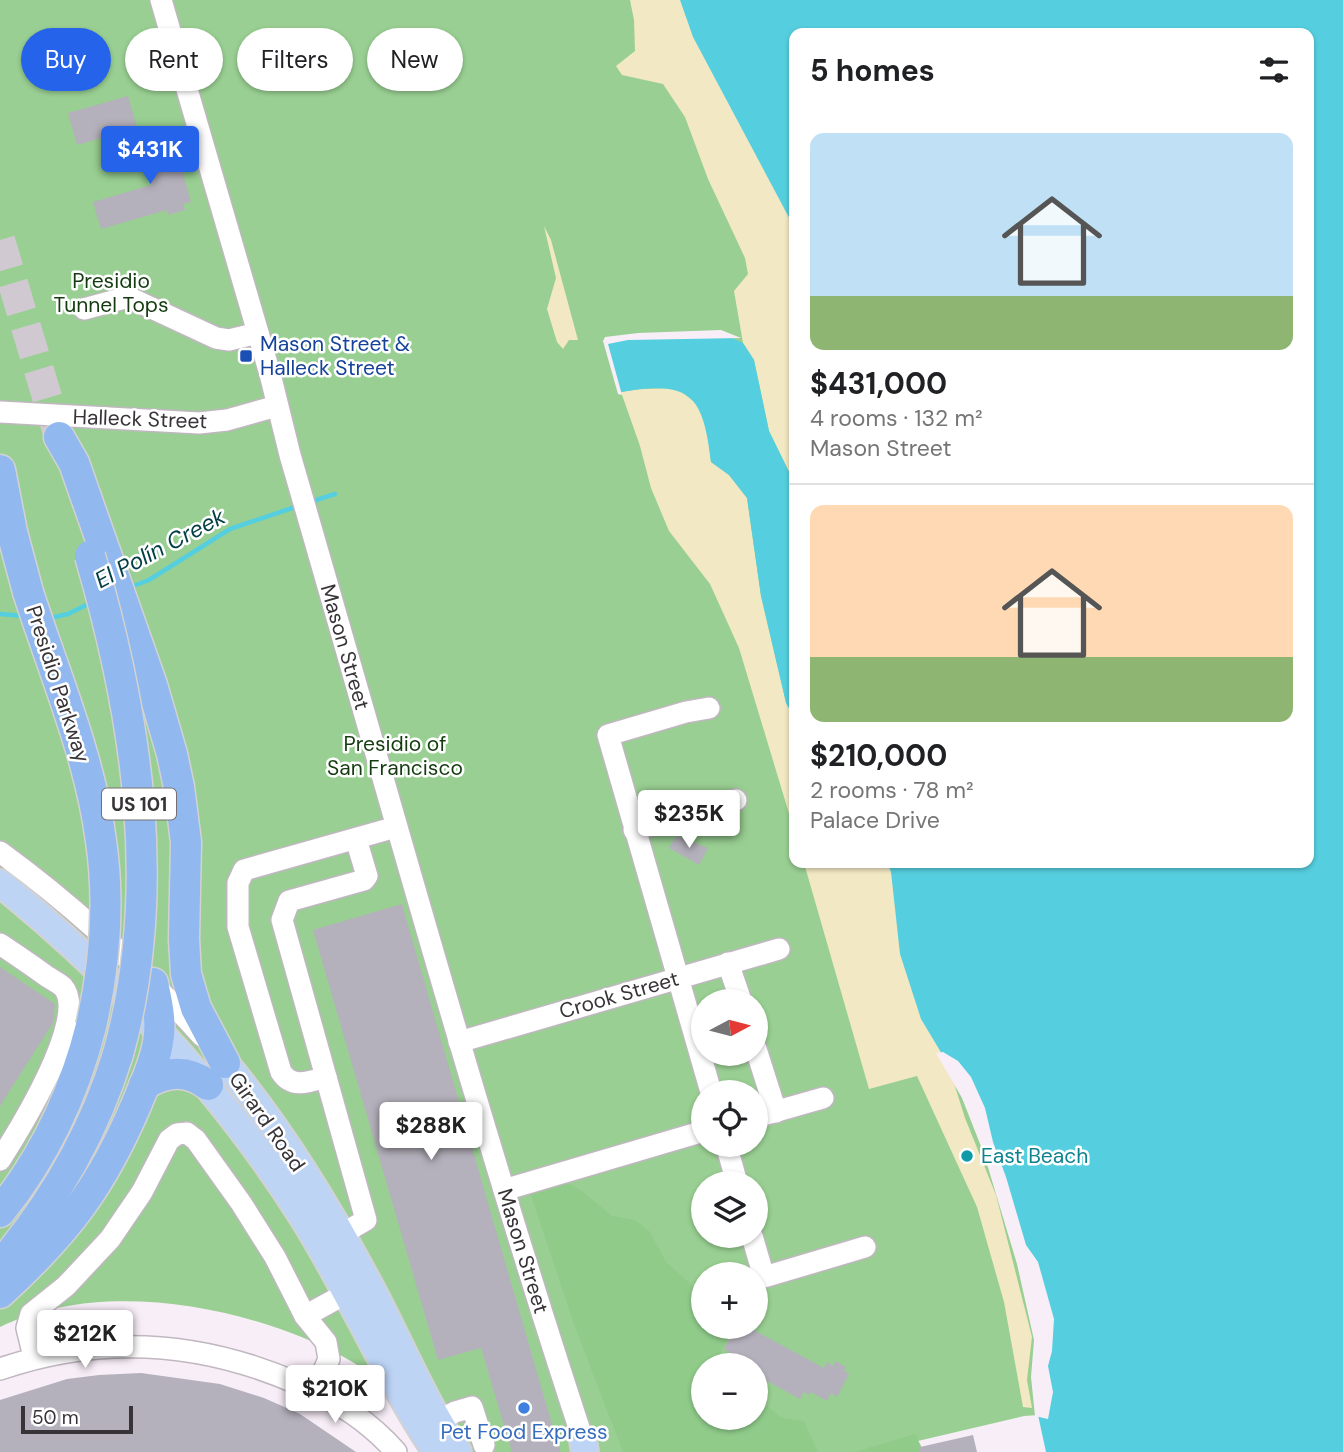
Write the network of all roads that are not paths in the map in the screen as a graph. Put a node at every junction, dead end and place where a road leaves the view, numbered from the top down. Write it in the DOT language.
graph roads {
  1 [pos="161,0"];
  2 [pos="84,310"];
  3 [pos="258,333"];
  4 [pos="277,406"];
  5 [pos="0,412"];
  6 [pos="59,437"];
  7 [pos="0,470"];
  8 [pos="98,554"];
  9 [pos="709,708"];
  10 [pos="736,800"];
  11 [pos="396,827"];
  12 [pos="634,830"];
  13 [pos="356,839"];
  14 [pos="0,852"];
  15 [pos="0,883"];
  16 [pos="185,927"];
  17 [pos="0,944"];
  18 [pos="779,948"];
  19 [pos="728,962"];
  20 [pos="678,978"];
  21 [pos="153,983"];
  22 [pos="115,984"];
  23 [pos="737,989"];
  24 [pos="159,1030"];
  25 [pos="459,1042"];
  26 [pos="217,1074"];
  27 [pos="326,1077"];
  28 [pos="708,1080"];
  29 [pos="144,1085"];
  30 [pos="823,1098"];
  31 [pos="768,1113"];
  32 [pos="691,1135"];
  33 [pos="0,1160"];
  34 [pos="504,1190"];
  35 [pos="0,1212"];
  36 [pos="342,1234"];
  37 [pos="865,1247"];
  38 [pos="756,1248"];
  39 [pos="0,1266"];
  40 [pos="0,1293"];
  41 [pos="347,1293"];
  42 [pos="305,1316"];
  43 [pos="34,1357"];
  44 [pos="0,1369"];
  45 [pos="315,1391"];
  46 [pos="438,1421"];
  47 [pos="484,1445"];
  48 [pos="585,1448"];
  49 [pos="396,1452"];
  50 [pos="436,1452"];
  51 [pos="458,1452"];
  1 -- 3 [label="street, Mason Street"];
  2 -- 3 [label="street"];
  3 -- 4 [label="street, Mason Street"];
  4 -- 5 [label="street, Halleck Street"];
  4 -- 11 [label="street, Mason Street"];
  6 -- 8 [label="highway, US 101"];
  7 -- 35 [label="highway, Presidio Parkway / US 101, bridge"];
  8 -- 16 [label="highway"];
  8 -- 39 [label="highway, US 101, bridge"];
  9 -- 12 [label="street"];
  10 -- 12 [label="street"];
  11 -- 13 [label="street"];
  11 -- 25 [label="street, Mason Street"];
  12 -- 20 [label="street"];
  13 -- 27 [label="street"];
  13 -- 27 [label="street"];
  14 -- 21 [label="street, Girard Road"];
  15 -- 22 [label="main road, Girard Road"];
  16 -- 21 [label="highway"];
  16 -- 26 [label="highway"];
  17 -- 33 [label="street"];
  18 -- 19 [label="street, Crook Street"];
  19 -- 20 [label="street, Crook Street"];
  19 -- 23 [label="street"];
  20 -- 25 [label="street, Crook Street"];
  20 -- 28 [label="street"];
  21 -- 22 [label="highway"];
  21 -- 24 [label="highway"];
  21 -- 26 [label="street, Girard Road"];
  22 -- 24 [label="main road, Girard Road"];
  24 -- 26 [label="main road, Girard Road"];
  24 -- 29 [label="highway"];
  25 -- 34 [label="street, Mason Street"];
  26 -- 29 [label="highway"];
  26 -- 36 [label="main road, Girard Road"];
  26 -- 41 [label="main road, Girard Road"];
  27 -- 36 [label="street"];
  29 -- 40 [label="highway"];
  30 -- 31 [label="street"];
  32 -- 34 [label="street"];
  34 -- 48 [label="street, Mason Street"];
  36 -- 46 [label="main road, Girard Road"];
  37 -- 38 [label="street"];
  41 -- 42 [label="street"];
  41 -- 50 [label="main road, Girard Road"];
  42 -- 43 [label="street"];
  42 -- 45 [label="street"];
  43 -- 44 [label="street"];
  43 -- 45 [label="street"];
  45 -- 49 [label="street"];
  46 -- 47 [label="street"];
  46 -- 51 [label="main road, Girard Road"];
}
